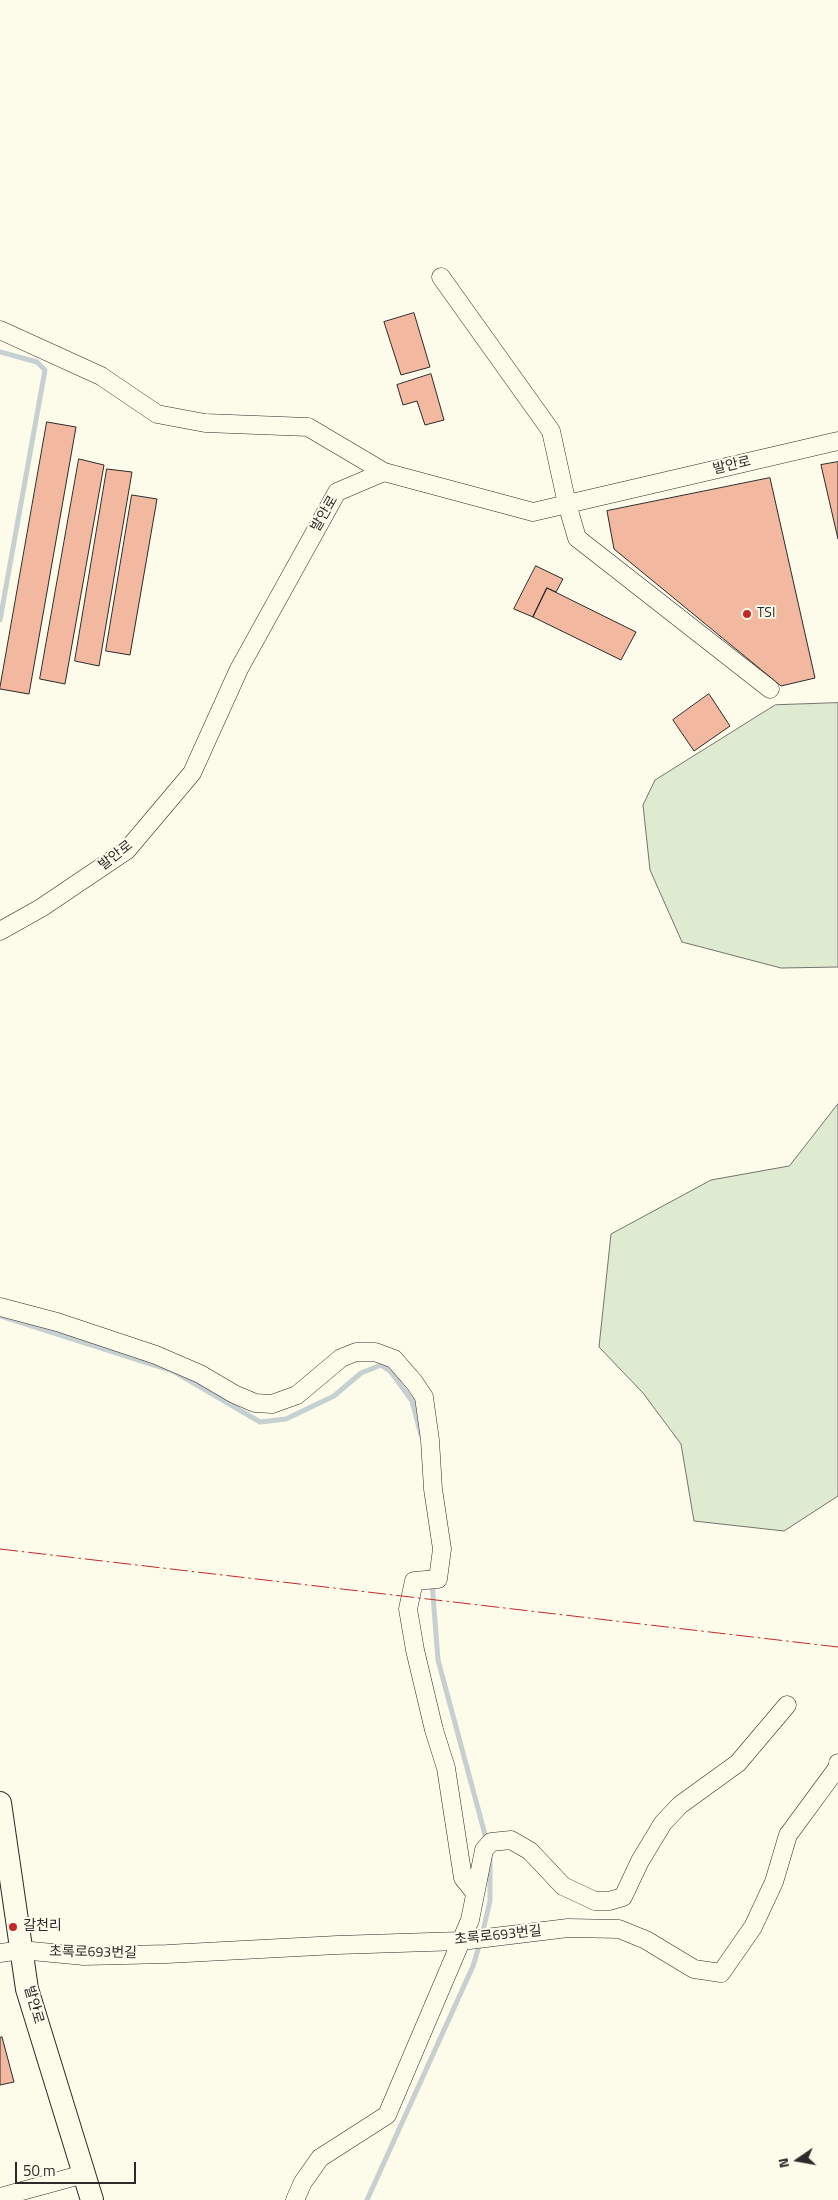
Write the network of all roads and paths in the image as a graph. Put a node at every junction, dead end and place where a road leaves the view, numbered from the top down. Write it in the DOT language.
graph roads {
  1 [pos="441,277"];
  2 [pos="0,330"];
  3 [pos="838,441"];
  4 [pos="384,472"];
  5 [pos="567,504"];
  6 [pos="770,690"];
  7 [pos="0,931"];
  8 [pos="0,1307"];
  9 [pos="787,1705"];
  10 [pos="838,1763"];
  11 [pos="0,1803"];
  12 [pos="475,1893"];
  13 [pos="461,1941"];
  14 [pos="11,1951"];
  15 [pos="84,2174"];
  16 [pos="0,2198"];
  17 [pos="92,2200"];
  18 [pos="295,2200"];
  1 -- 5 [label="street"];
  2 -- 4 [label="street"];
  3 -- 5 [label="street, 발안로"];
  4 -- 5 [label="street, 발안로"];
  4 -- 7 [label="street, 발안로"];
  5 -- 6 [label="street"];
  8 -- 12 [label="street"];
  9 -- 12 [label="street"];
  10 -- 13 [label="street, 초록로693번길"];
  11 -- 14 [label="main road, 발안로"];
  12 -- 13 [label="street"];
  13 -- 14 [label="street, 초록로693번길"];
  13 -- 18 [label="street"];
  14 -- 15 [label="main road, 발안로"];
  15 -- 16 [label="street"];
  15 -- 17 [label="main road, 발안로"];
}
